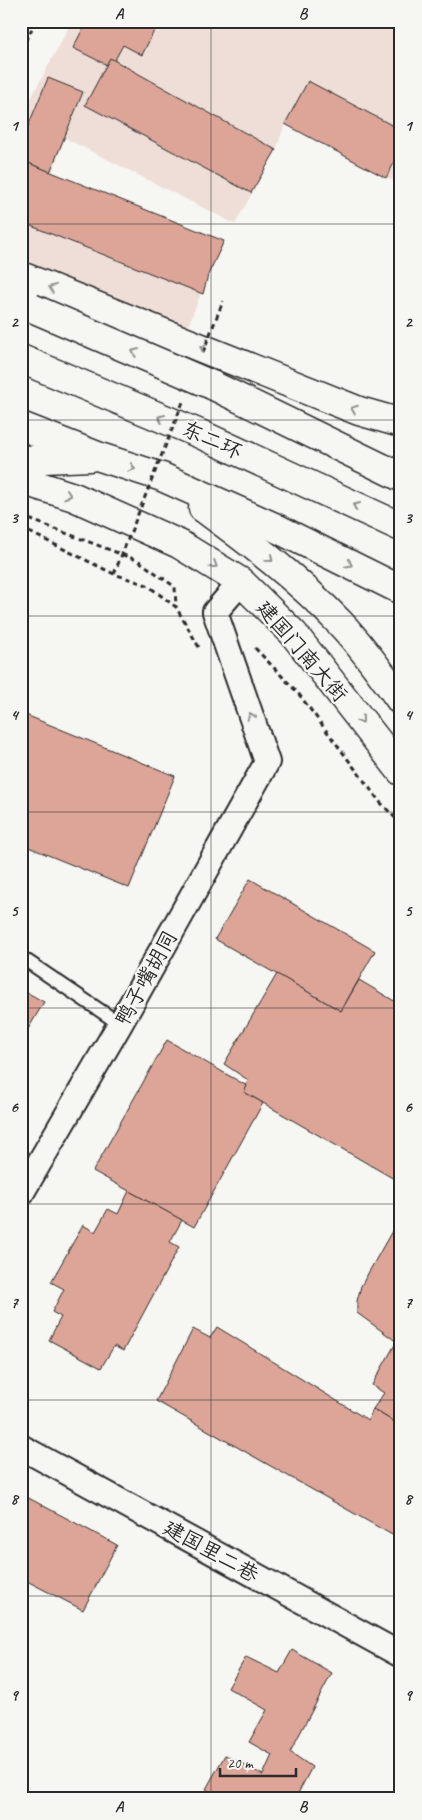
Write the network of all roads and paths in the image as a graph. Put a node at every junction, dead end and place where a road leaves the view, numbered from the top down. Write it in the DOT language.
graph roads {
  1 [pos="36,21"];
  2 [pos="21,49"];
  3 [pos="21,276"];
  4 [pos="223,301"];
  5 [pos="21,303"];
  6 [pos="21,347"];
  7 [pos="201,356"];
  8 [pos="21,359"];
  9 [pos="64,376"];
  10 [pos="183,401"];
  11 [pos="246,401"];
  12 [pos="401,422"];
  13 [pos="21,426"];
  14 [pos="100,457"];
  15 [pos="401,458"];
  16 [pos="21,460"];
  17 [pos="162,477"];
  18 [pos="401,477"];
  19 [pos="21,480"];
  20 [pos="21,516"];
  21 [pos="401,527"];
  22 [pos="21,528"];
  23 [pos="114,574"];
  24 [pos="240,582"];
  25 [pos="401,590"];
  26 [pos="176,607"];
  27 [pos="251,644"];
  28 [pos="204,656"];
  29 [pos="401,701"];
  30 [pos="401,771"];
  31 [pos="401,824"];
  32 [pos="21,957"];
  33 [pos="120,1024"];
  34 [pos="21,1194"];
  35 [pos="21,1447"];
  36 [pos="401,1655"];
  1 -- 2 [label="path"];
  12 -- 3 [label="main road, one-way"];
  4 -- 7 [label="path, bridge"];
  11 -- 5 [label="main road, one-way, bridge"];
  6 -- 9 [label="main road"];
  8 -- 9 [label="main road, 东二环"];
  21 -- 9 [label="main road, 东二环, one-way"];
  10 -- 23 [label="path, bridge"];
  11 -- 15 [label="main road"];
  11 -- 18 [label="main road"];
  13 -- 14 [label="main road"];
  14 -- 16 [label="main road"];
  14 -- 17 [label="main road, one-way"];
  17 -- 25 [label="main road, one-way"];
  17 -- 29 [label="main road, one-way"];
  19 -- 24 [label="main road, 建国门南大街, one-way"];
  20 -- 26 [label="path"];
  22 -- 23 [label="path"];
  23 -- 26 [label="path"];
  24 -- 30 [label="main road, 建国门南大街, one-way"];
  33 -- 24 [label="street, 鸭子嘴胡同, one-way"];
  26 -- 28 [label="path"];
  27 -- 31 [label="path"];
  32 -- 33 [label="lane"];
  33 -- 34 [label="street, 鸭子嘴胡同"];
  35 -- 36 [label="street, 建国里二巷"];
}
